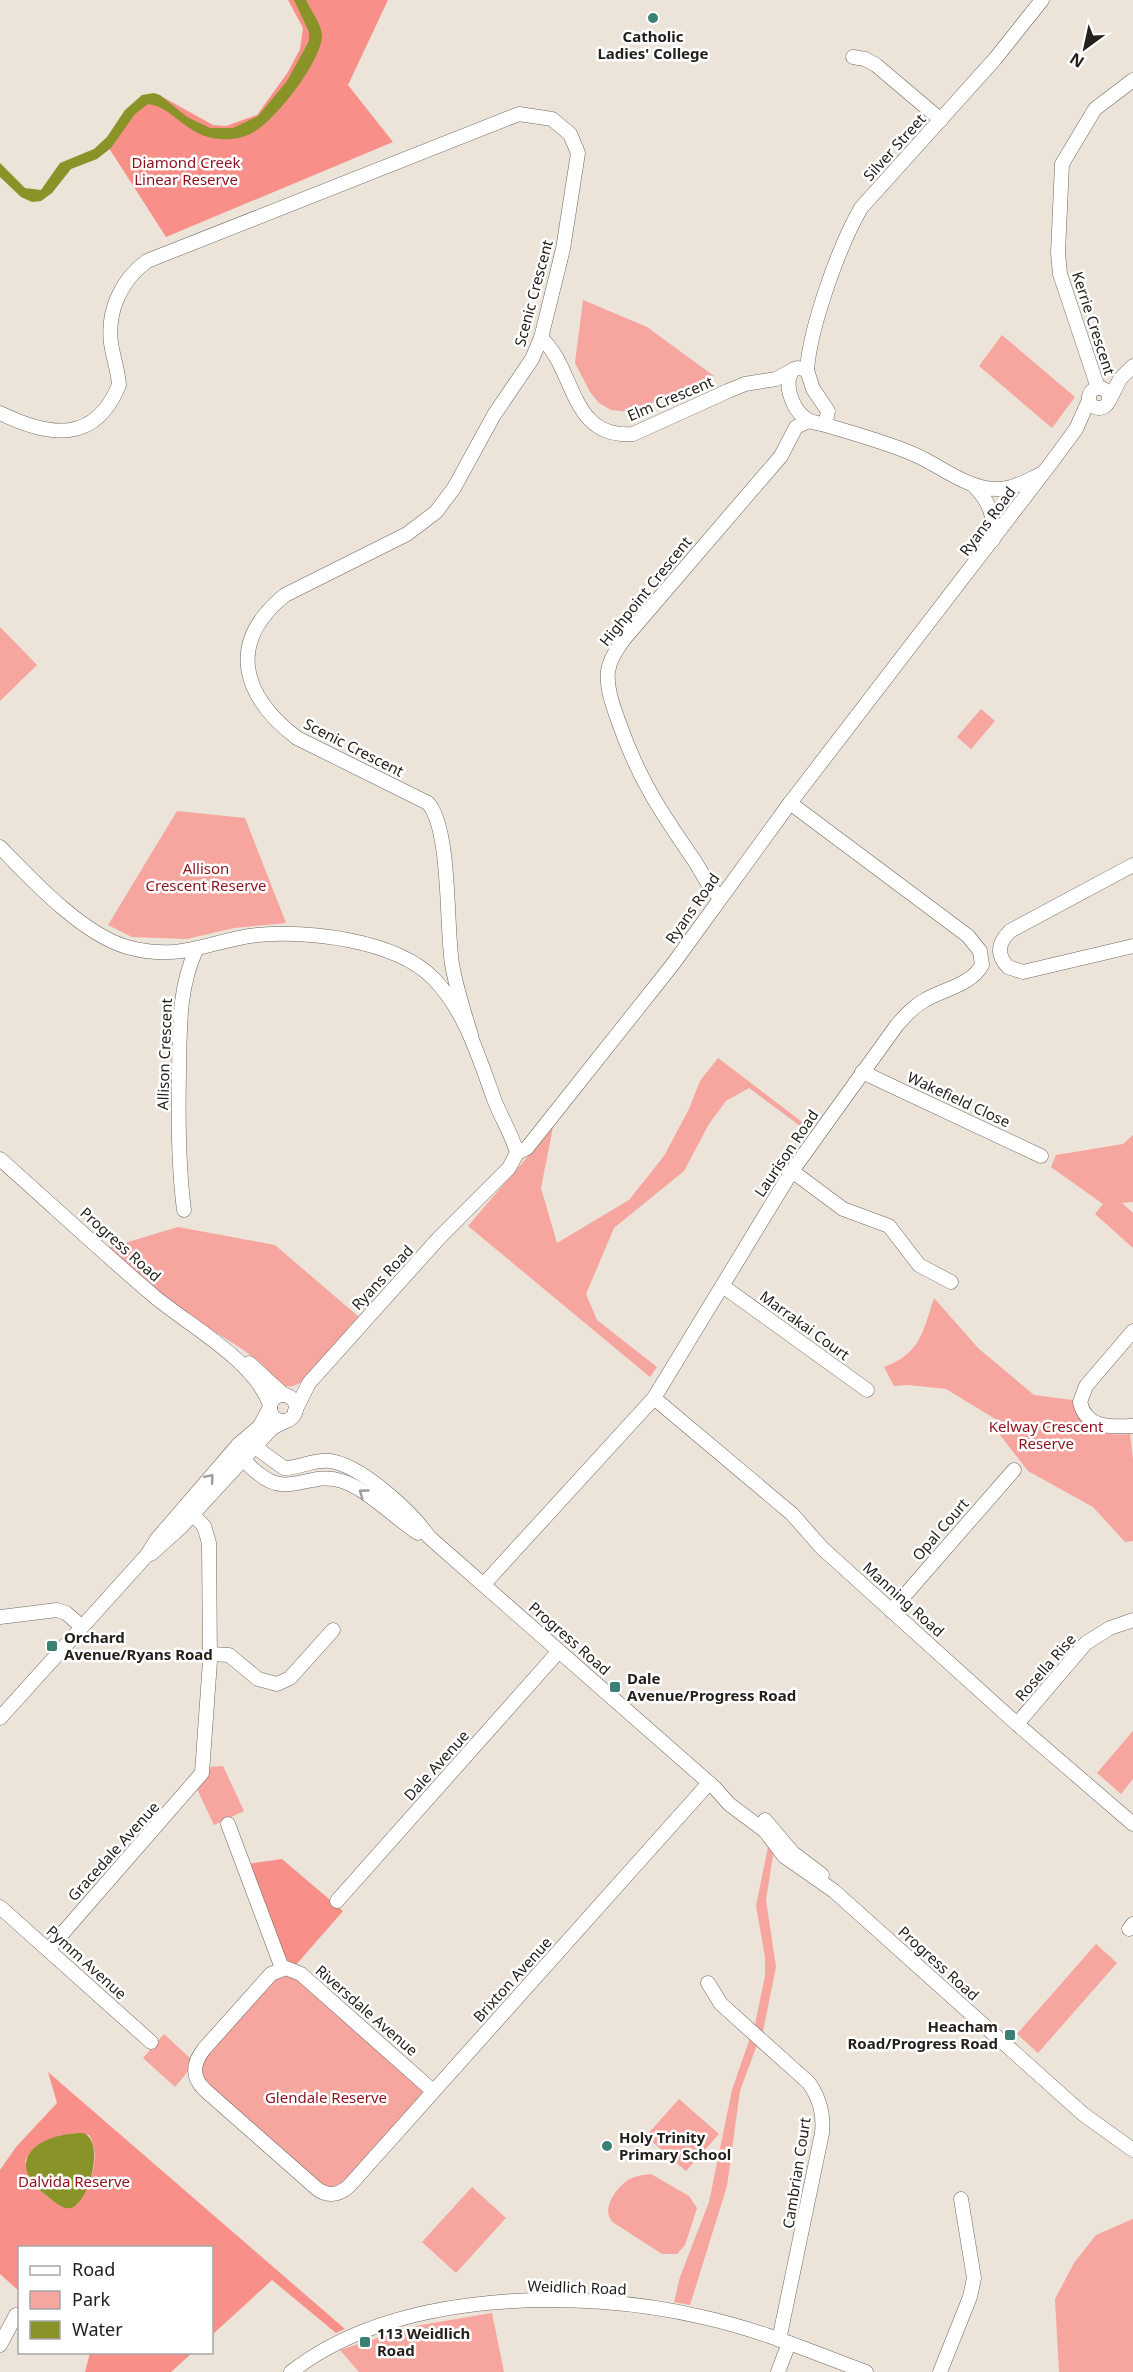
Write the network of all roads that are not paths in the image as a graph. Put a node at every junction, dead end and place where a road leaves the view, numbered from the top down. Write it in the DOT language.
graph roads {
  1 [pos="1042,0"];
  2 [pos="853,57"];
  3 [pos="1133,80"];
  4 [pos="941,120"];
  5 [pos="541,338"];
  6 [pos="1132,367"];
  7 [pos="798,370"];
  8 [pos="754,383"];
  9 [pos="1099,388"];
  10 [pos="1089,400"];
  11 [pos="794,404"];
  12 [pos="1105,405"];
  13 [pos="0,413"];
  14 [pos="820,419"];
  15 [pos="1076,429"];
  16 [pos="788,445"];
  17 [pos="1045,472"];
  18 [pos="972,484"];
  19 [pos="993,540"];
  20 [pos="790,803"];
  21 [pos="0,847"];
  22 [pos="1133,865"];
  23 [pos="702,872"];
  24 [pos="730,884"];
  25 [pos="720,897"];
  26 [pos="1133,946"];
  27 [pos="195,950"];
  28 [pos="471,1035"];
  29 [pos="862,1072"];
  30 [pos="517,1153"];
  31 [pos="1041,1156"];
  32 [pos="0,1159"];
  33 [pos="792,1171"];
  34 [pos="184,1210"];
  35 [pos="951,1282"];
  36 [pos="724,1287"];
  37 [pos="1133,1331"];
  38 [pos="224,1349"];
  39 [pos="309,1383"];
  40 [pos="867,1390"];
  41 [pos="285,1395"];
  42 [pos="654,1398"];
  43 [pos="270,1406"];
  44 [pos="292,1415"];
  45 [pos="1133,1426"];
  46 [pos="238,1445"];
  47 [pos="255,1447"];
  48 [pos="243,1461"];
  49 [pos="1014,1470"];
  50 [pos="189,1511"];
  51 [pos="429,1537"];
  52 [pos="484,1584"];
  53 [pos="891,1611"];
  54 [pos="0,1617"];
  55 [pos="1133,1620"];
  56 [pos="81,1626"];
  57 [pos="333,1630"];
  58 [pos="559,1651"];
  59 [pos="210,1654"];
  60 [pos="0,1718"];
  61 [pos="1017,1724"];
  62 [pos="712,1785"];
  63 [pos="228,1824"];
  64 [pos="1133,1824"];
  65 [pos="337,1901"];
  66 [pos="0,1907"];
  67 [pos="48,1950"];
  68 [pos="282,1968"];
  69 [pos="708,1983"];
  70 [pos="151,2042"];
  71 [pos="433,2091"];
  72 [pos="1133,2150"];
  73 [pos="961,2199"];
  74 [pos="16,2315"];
  75 [pos="784,2341"];
  76 [pos="0,2345"];
  77 [pos="291,2372"];
  78 [pos="778,2372"];
  79 [pos="866,2372"];
  80 [pos="940,2372"];
  1 -- 4 [label="street, Silver Street"];
  2 -- 4 [label="street"];
  3 -- 9 [label="street, Kerrie Crescent"];
  4 -- 7 [label="street, Silver Street"];
  5 -- 8 [label="street, Elm Crescent"];
  5 -- 13 [label="street, Scenic Crescent"];
  5 -- 28 [label="street, Scenic Crescent"];
  6 -- 9 [label="street, Ryans Road"];
  6 -- 12 [label="street, Ryans Road"];
  7 -- 8 [label="street, Elm Crescent"];
  7 -- 11 [label="street, Silver Street"];
  7 -- 14 [label="street"];
  8 -- 11 [label="street"];
  9 -- 10 [label="street"];
  9 -- 12 [label="street"];
  10 -- 12 [label="street"];
  10 -- 15 [label="street, Ryans Road"];
  11 -- 14 [label="street"];
  11 -- 16 [label="street, Highpoint Crescent"];
  12 -- 15 [label="street, Ryans Road"];
  14 -- 16 [label="street, Highpoint Crescent"];
  14 -- 18 [label="street"];
  15 -- 17 [label="street, Ryans Road"];
  16 -- 23 [label="street, Highpoint Crescent"];
  17 -- 18 [label="street"];
  17 -- 19 [label="street, Ryans Road"];
  18 -- 19 [label="street"];
  19 -- 20 [label="street, Ryans Road"];
  20 -- 24 [label="street, Ryans Road"];
  20 -- 29 [label="street, Laurison Road"];
  21 -- 27 [label="street"];
  22 -- 26 [label="street"];
  23 -- 24 [label="street"];
  23 -- 25 [label="street, Highpoint Crescent"];
  24 -- 25 [label="street, Ryans Road"];
  25 -- 30 [label="street, Ryans Road"];
  27 -- 28 [label="street"];
  27 -- 34 [label="street, Allison Crescent"];
  28 -- 30 [label="street"];
  29 -- 31 [label="street, Wakefield Close"];
  29 -- 33 [label="street, Laurison Road"];
  30 -- 39 [label="street, Ryans Road"];
  32 -- 38 [label="street, Progress Road"];
  33 -- 35 [label="street"];
  33 -- 36 [label="street, Laurison Road"];
  36 -- 40 [label="street, Marrakai Court"];
  36 -- 42 [label="street, Laurison Road"];
  37 -- 45 [label="street"];
  38 -- 41 [label="street, Progress Road"];
  38 -- 43 [label="street, Progress Road"];
  39 -- 41 [label="street, Ryans Road"];
  39 -- 44 [label="street, Ryans Road"];
  41 -- 43 [label="street"];
  41 -- 44 [label="street"];
  42 -- 52 [label="street, Laurison Road"];
  42 -- 53 [label="street, Manning Road"];
  43 -- 44 [label="street"];
  43 -- 46 [label="street, Ryans Road"];
  44 -- 47 [label="street, Ryans Road"];
  46 -- 47 [label="street, Progress Road"];
  46 -- 48 [label="street"];
  50 -- 46 [label="street, Ryans Road, one-way"];
  47 -- 48 [label="street, Ryans Road"];
  47 -- 51 [label="street, Progress Road"];
  48 -- 50 [label="street, Ryans Road"];
  51 -- 48 [label="street, Progress Road, one-way"];
  49 -- 53 [label="street, Opal Court"];
  50 -- 56 [label="street, Ryans Road"];
  50 -- 59 [label="street"];
  51 -- 52 [label="street, Progress Road"];
  52 -- 58 [label="street, Progress Road"];
  53 -- 61 [label="street, Manning Road"];
  54 -- 56 [label="street"];
  55 -- 61 [label="street, Rosella Rise"];
  56 -- 60 [label="street, Ryans Road"];
  57 -- 59 [label="street"];
  58 -- 62 [label="street, Progress Road"];
  58 -- 65 [label="street, Dale Avenue"];
  59 -- 67 [label="street, Gracedale Avenue"];
  61 -- 64 [label="street, Manning Road"];
  62 -- 71 [label="street, Brixton Avenue"];
  62 -- 72 [label="street, Progress Road"];
  63 -- 68 [label="street"];
  66 -- 67 [label="street, Pymm Avenue"];
  67 -- 70 [label="street, Pymm Avenue"];
  68 -- 71 [label="street, Riversdale Avenue"];
  68 -- 71 [label="street, Brixton Avenue"];
  69 -- 75 [label="street, Cambrian Court"];
  73 -- 80 [label="street"];
  74 -- 76 [label="street"];
  75 -- 77 [label="street, Weidlich Road"];
  75 -- 78 [label="street, Cambrian Court"];
  75 -- 79 [label="street, Weidlich Road"];
}
